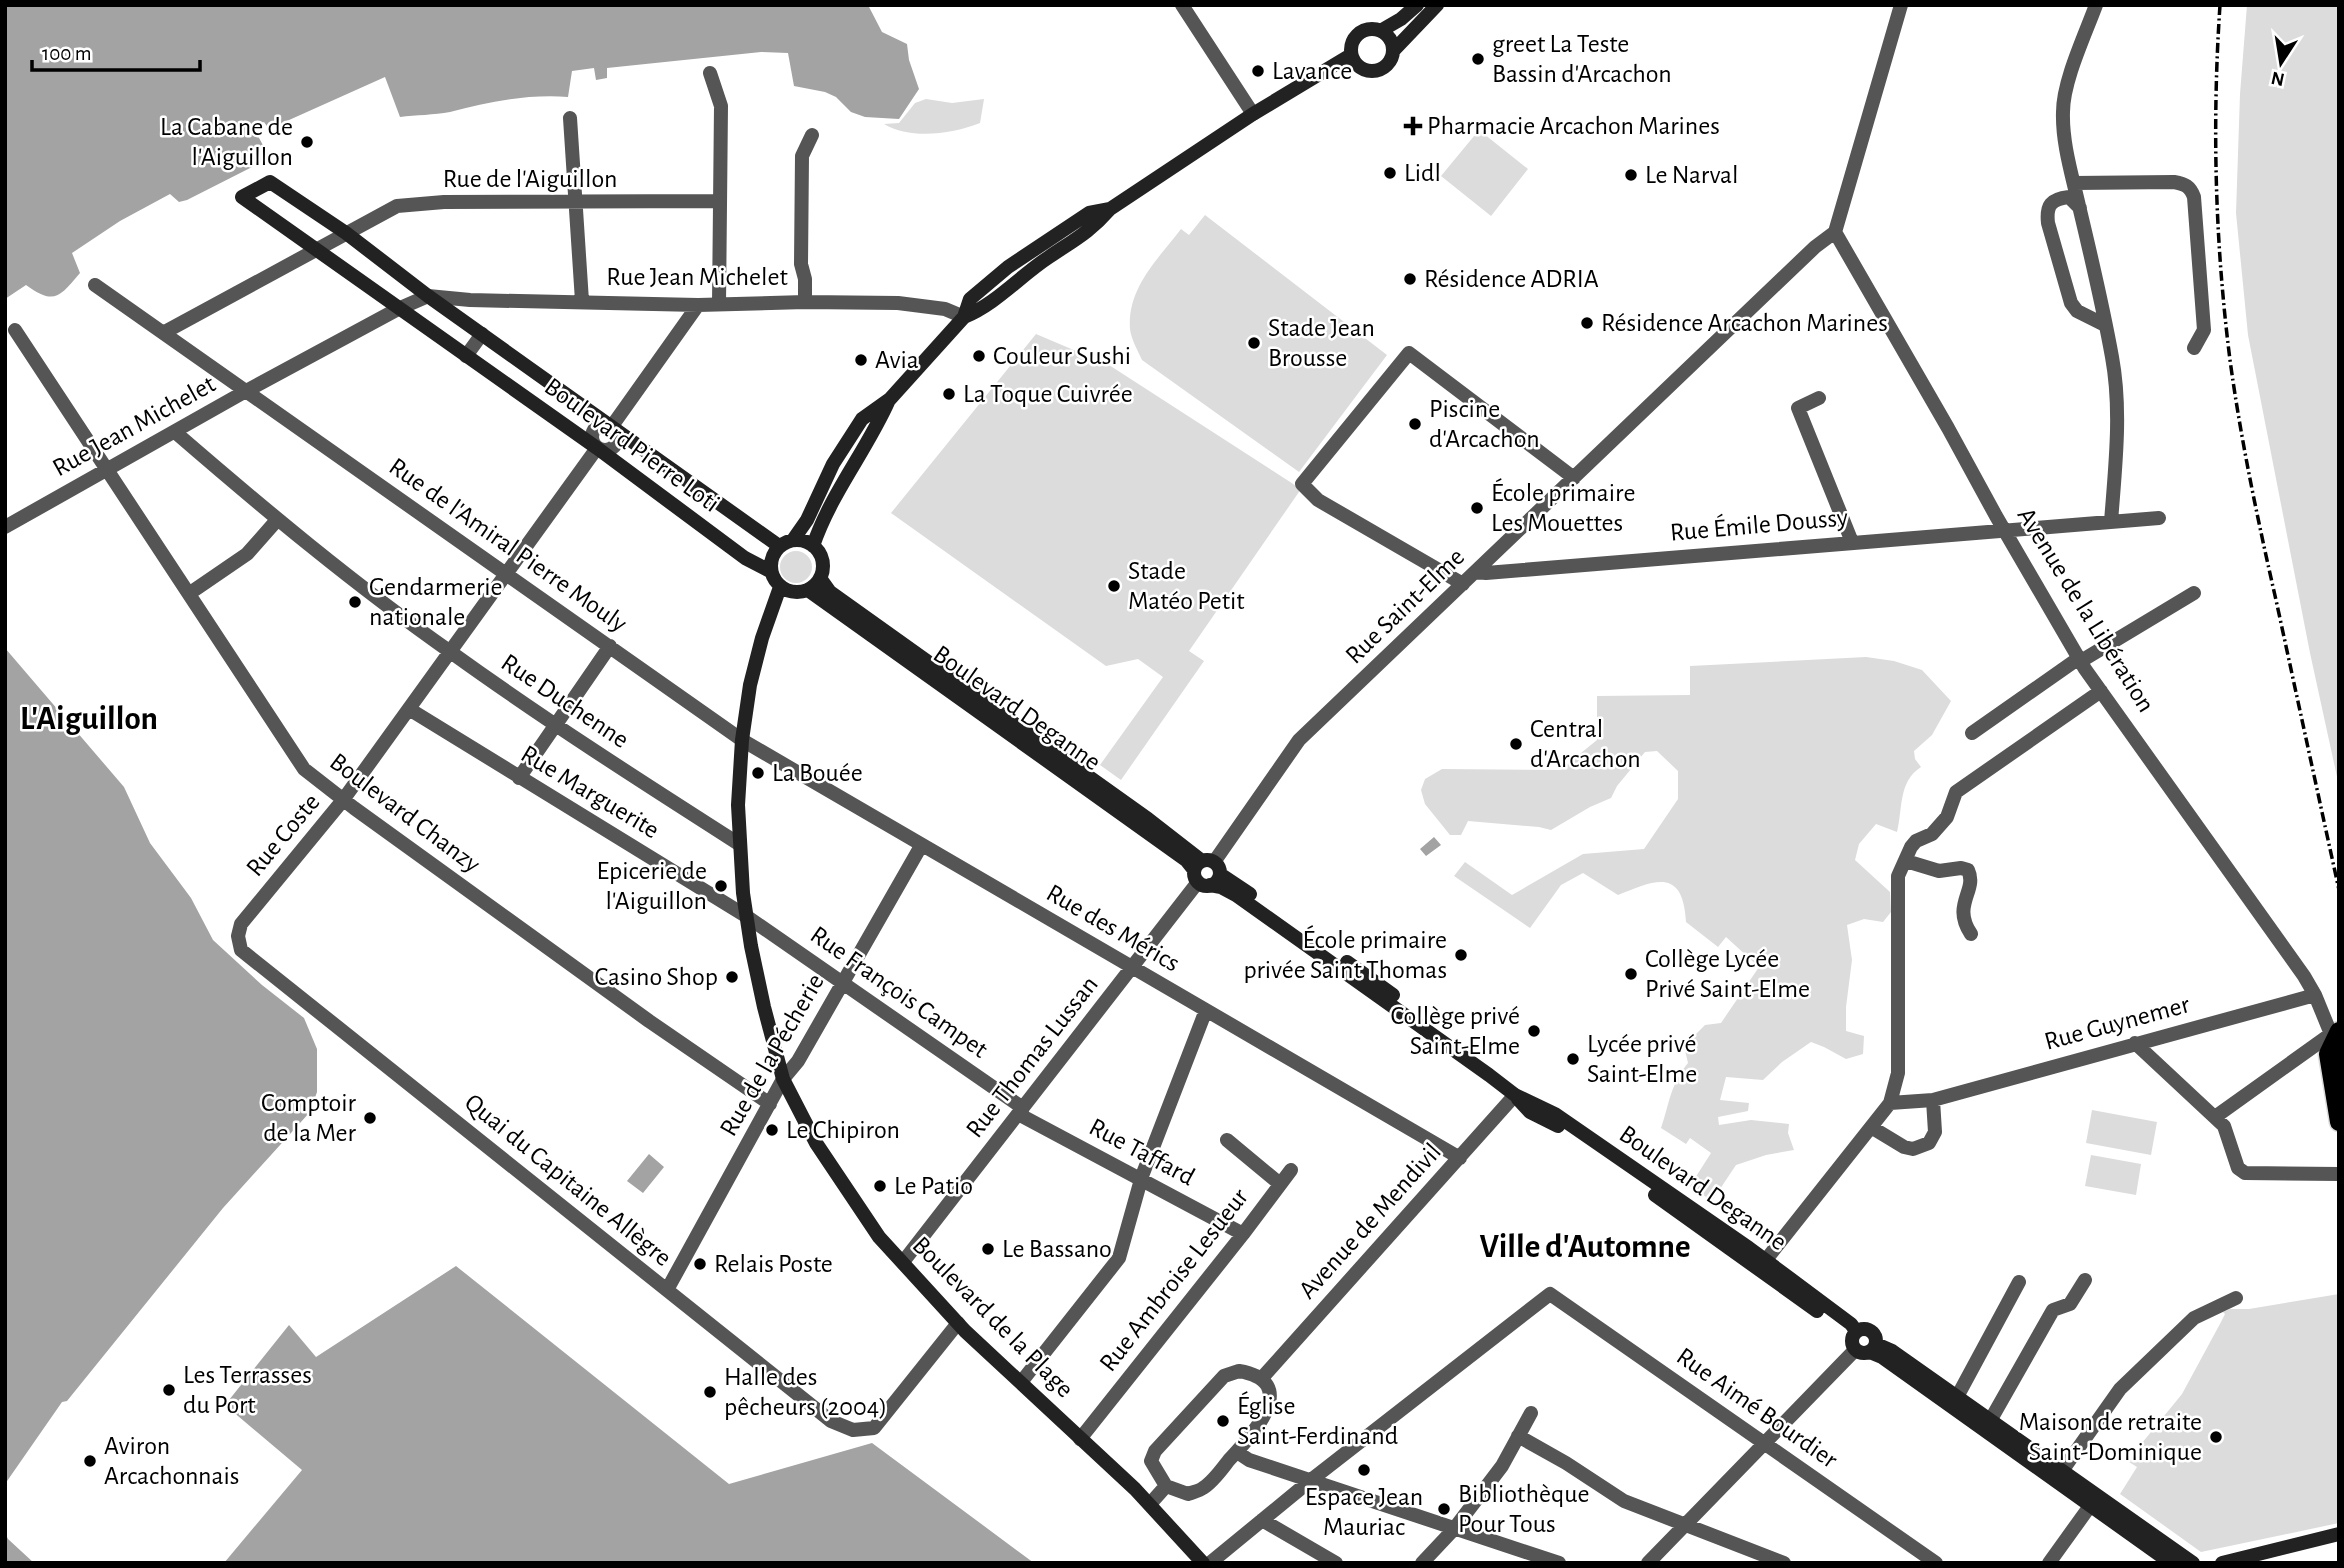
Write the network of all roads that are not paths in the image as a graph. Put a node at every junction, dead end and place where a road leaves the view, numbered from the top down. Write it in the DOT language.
graph roads {
  1 [pos="1182,5"];
  2 [pos="1417,5"];
  3 [pos="1437,5"];
  4 [pos="1901,5"];
  5 [pos="2096,5"];
  6 [pos="1382,30"];
  7 [pos="1394,50"];
  8 [pos="1351,55"];
  9 [pos="710,73"];
  10 [pos="1253,114"];
  11 [pos="570,118"];
  12 [pos="812,135"];
  13 [pos="2074,183"];
  14 [pos="720,201"];
  15 [pos="576,203"];
  16 [pos="2080,209"];
  17 [pos="1835,232"];
  18 [pos="346,233"];
  19 [pos="316,248"];
  20 [pos="95,285"];
  21 [pos="428,296"];
  22 [pos="582,301"];
  23 [pos="805,302"];
  24 [pos="698,304"];
  25 [pos="719,304"];
  26 [pos="398,309"];
  27 [pos="964,317"];
  28 [pos="2105,325"];
  29 [pos="15,330"];
  30 [pos="163,333"];
  31 [pos="482,334"];
  32 [pos="2194,348"];
  33 [pos="466,356"];
  34 [pos="246,391"];
  35 [pos="1819,398"];
  36 [pos="890,399"];
  37 [pos="612,426"];
  38 [pos="175,432"];
  39 [pos="597,448"];
  40 [pos="106,470"];
  41 [pos="1574,478"];
  42 [pos="2159,518"];
  43 [pos="277,520"];
  44 [pos="2111,522"];
  45 [pos="5,527"];
  46 [pos="2005,530"];
  47 [pos="1852,542"];
  48 [pos="786,543"];
  49 [pos="813,546"];
  50 [pos="770,570"];
  51 [pos="1475,572"];
  52 [pos="506,575"];
  53 [pos="820,578"];
  54 [pos="1463,584"];
  55 [pos="780,587"];
  56 [pos="808,590"];
  57 [pos="190,593"];
  58 [pos="2194,593"];
  59 [pos="610,646"];
  60 [pos="450,652"];
  61 [pos="2080,660"];
  62 [pos="2101,691"];
  63 [pos="409,709"];
  64 [pos="555,726"];
  65 [pos="1972,733"];
  66 [pos="742,740"];
  67 [pos="519,778"];
  68 [pos="343,800"];
  69 [pos="739,844"];
  70 [pos="921,846"];
  71 [pos="1906,862"];
  72 [pos="1206,872"];
  73 [pos="746,916"];
  74 [pos="1971,934"];
  75 [pos="1133,967"];
  76 [pos="843,982"];
  77 [pos="2315,995"];
  78 [pos="1206,1010"];
  79 [pos="2337,1042"];
  80 [pos="2135,1043"];
  81 [pos="371,1054"];
  82 [pos="783,1079"];
  83 [pos="1515,1095"];
  84 [pos="1933,1100"];
  85 [pos="1890,1102"];
  86 [pos="770,1104"];
  87 [pos="1021,1111"];
  88 [pos="2215,1117"];
  89 [pos="2339,1122"];
  90 [pos="1871,1127"];
  91 [pos="1227,1140"];
  92 [pos="1460,1158"];
  93 [pos="1291,1170"];
  94 [pos="2339,1174"];
  95 [pos="1141,1180"];
  96 [pos="1280,1184"];
  97 [pos="1243,1234"];
  98 [pos="1765,1261"];
  99 [pos="903,1262"];
  100 [pos="2085,1280"];
  101 [pos="2019,1282"];
  102 [pos="667,1290"];
  103 [pos="2236,1298"];
  104 [pos="958,1323"];
  105 [pos="1862,1343"];
  106 [pos="1261,1379"];
  107 [pos="1021,1381"];
  108 [pos="1957,1396"];
  109 [pos="1531,1413"];
  110 [pos="1990,1421"];
  111 [pos="1518,1436"];
  112 [pos="1080,1439"];
  113 [pos="1764,1442"];
  114 [pos="1237,1452"];
  115 [pos="2062,1471"];
  116 [pos="1311,1480"];
  117 [pos="1166,1486"];
  118 [pos="1150,1504"];
  119 [pos="2090,1506"];
  120 [pos="1262,1520"];
  121 [pos="1685,1525"];
  122 [pos="1454,1529"];
  123 [pos="2339,1534"];
  124 [pos="1203,1563"];
  125 [pos="1210,1563"];
  126 [pos="1336,1563"];
  127 [pos="1422,1563"];
  128 [pos="1559,1563"];
  129 [pos="1648,1563"];
  130 [pos="1784,1563"];
  131 [pos="1936,1563"];
  132 [pos="2049,1563"];
  133 [pos="2171,1563"];
  134 [pos="2194,1563"];
  135 [pos="2201,1563"];
  136 [pos="2222,1563"];
  1 -- 10 [label="street"];
  2 -- 6 [label="street"];
  3 -- 7 [label="street"];
  4 -- 17 [label="street"];
  5 -- 13 [label="street"];
  6 -- 7 [label="street"];
  6 -- 8 [label="street"];
  7 -- 8 [label="street"];
  8 -- 10 [label="street"];
  9 -- 14 [label="street"];
  10 -- 27 [label="street"];
  11 -- 15 [label="street"];
  12 -- 23 [label="street"];
  13 -- 16 [label="street"];
  13 -- 32 [label="street"];
  14 -- 15 [label="street, Rue de l'Aiguillon"];
  14 -- 25 [label="street"];
  15 -- 18 [label="street, Rue de l'Aiguillon"];
  15 -- 22 [label="street"];
  16 -- 28 [label="street"];
  16 -- 28 [label="street"];
  17 -- 41 [label="street, Rue Saint-Elme"];
  17 -- 46 [label="street, Avenue de la Libération"];
  18 -- 19 [label="street"];
  18 -- 19 [label="street, Boulevard Pierre Loti"];
  18 -- 21 [label="street, Boulevard Pierre Loti"];
  19 -- 26 [label="street, Boulevard Pierre Loti"];
  19 -- 30 [label="street"];
  20 -- 30 [label="street, Rue de l'Amiral Pierre Mouly"];
  21 -- 22 [label="street, Rue Jean Michelet"];
  21 -- 26 [label="street"];
  21 -- 31 [label="street, Boulevard Pierre Loti"];
  22 -- 24 [label="street, Rue Jean Michelet"];
  23 -- 25 [label="street, Rue Jean Michelet"];
  23 -- 27 [label="street, Rue Jean Michelet"];
  24 -- 25 [label="street, Rue Jean Michelet"];
  24 -- 37 [label="street"];
  26 -- 33 [label="street, Boulevard Pierre Loti"];
  26 -- 34 [label="street, Rue Jean Michelet"];
  27 -- 36 [label="street"];
  28 -- 44 [label="street"];
  29 -- 40 [label="street, Boulevard Chanzy"];
  30 -- 34 [label="street, Rue de l'Amiral Pierre Mouly"];
  31 -- 33 [label="street"];
  31 -- 37 [label="street, Boulevard Pierre Loti"];
  33 -- 39 [label="street, Boulevard Pierre Loti"];
  34 -- 38 [label="street, Rue Jean Michelet"];
  34 -- 52 [label="street, Rue de l'Amiral Pierre Mouly"];
  35 -- 47 [label="street"];
  36 -- 48 [label="street"];
  36 -- 49 [label="street"];
  37 -- 39 [label="street, Rue Coste"];
  37 -- 48 [label="street, Boulevard Pierre Loti"];
  38 -- 40 [label="street, Rue Jean Michelet"];
  38 -- 43 [label="street, Rue Duchenne"];
  39 -- 50 [label="street, Boulevard Pierre Loti"];
  39 -- 52 [label="street, Rue Coste"];
  40 -- 45 [label="street, Rue Jean Michelet"];
  40 -- 57 [label="street, Boulevard Chanzy"];
  41 -- 51 [label="street, Rue Saint-Elme"];
  41 -- 54 [label="street"];
  42 -- 44 [label="street, Rue Émile Doussy"];
  43 -- 57 [label="street"];
  43 -- 60 [label="street, Rue Duchenne"];
  44 -- 46 [label="street, Rue Émile Doussy"];
  46 -- 47 [label="street, Rue Émile Doussy"];
  46 -- 61 [label="street, Avenue de la Libération"];
  47 -- 51 [label="street, Rue Émile Doussy"];
  48 -- 49 [label="street"];
  48 -- 50 [label="street"];
  49 -- 53 [label="street"];
  50 -- 55 [label="street"];
  51 -- 54 [label="street, Rue Saint-Elme"];
  52 -- 59 [label="street, Rue de l'Amiral Pierre Mouly"];
  52 -- 60 [label="street, Rue Coste"];
  53 -- 56 [label="street"];
  53 -- 72 [label="street, Boulevard Deganne"];
  54 -- 72 [label="street, Rue Saint-Elme"];
  55 -- 56 [label="street"];
  55 -- 66 [label="street, Boulevard de la Plage"];
  56 -- 72 [label="street, Boulevard Deganne"];
  57 -- 68 [label="street, Boulevard Chanzy"];
  58 -- 61 [label="street"];
  59 -- 64 [label="street"];
  59 -- 66 [label="street, Rue de l'Amiral Pierre Mouly"];
  60 -- 63 [label="street, Rue Coste"];
  60 -- 64 [label="street, Rue Duchenne"];
  61 -- 62 [label="street, Avenue de la Libération"];
  61 -- 65 [label="street"];
  62 -- 71 [label="street"];
  62 -- 77 [label="street, Avenue de la Libération"];
  63 -- 67 [label="street, Rue Marguerite"];
  63 -- 68 [label="street, Rue Coste"];
  64 -- 67 [label="street"];
  64 -- 69 [label="street, Rue Duchenne"];
  66 -- 69 [label="street, Boulevard de la Plage"];
  66 -- 70 [label="street, Rue des Mérics"];
  67 -- 73 [label="street, Rue Marguerite"];
  68 -- 81 [label="street, Rue Coste"];
  68 -- 86 [label="street, Boulevard Chanzy"];
  69 -- 73 [label="street, Boulevard de la Plage"];
  70 -- 75 [label="street, Rue des Mérics"];
  70 -- 76 [label="street, Rue de la Pécherie"];
  71 -- 74 [label="street"];
  71 -- 85 [label="street"];
  72 -- 75 [label="street, Rue Thomas Lussan"];
  72 -- 83 [label="street, Boulevard Deganne"];
  73 -- 76 [label="street, Rue François Campet"];
  73 -- 82 [label="street, Boulevard de la Plage"];
  75 -- 78 [label="street, Rue des Mérics"];
  75 -- 87 [label="street, Rue Thomas Lussan"];
  76 -- 82 [label="street, Rue de la Pécherie"];
  76 -- 87 [label="street, Rue François Campet"];
  77 -- 79 [label="street, Avenue de la Libération"];
  77 -- 80 [label="street, Rue Guynemer"];
  78 -- 92 [label="street, Rue des Mérics"];
  78 -- 95 [label="street"];
  79 -- 88 [label="street"];
  79 -- 89 [label="main road"];
  80 -- 84 [label="street, Rue Guynemer"];
  80 -- 88 [label="street"];
  81 -- 102 [label="street, Quai du Capitaine Allègre"];
  82 -- 86 [label="street, Rue de la Pécherie"];
  82 -- 99 [label="street, Boulevard de la Plage"];
  83 -- 92 [label="street, Avenue de Mendivil"];
  83 -- 98 [label="street, Boulevard Deganne"];
  83 -- 105 [label="street, Boulevard Deganne"];
  84 -- 85 [label="street, Rue Guynemer"];
  84 -- 90 [label="street"];
  85 -- 90 [label="street"];
  86 -- 102 [label="street, Rue de la Pécherie"];
  87 -- 95 [label="street, Rue Taffard"];
  87 -- 99 [label="street, Rue Thomas Lussan"];
  88 -- 94 [label="street"];
  90 -- 98 [label="street"];
  91 -- 96 [label="street, Rue Ambroise Lesueur"];
  92 -- 106 [label="street, Avenue de Mendivil"];
  93 -- 96 [label="street, Rue Ambroise Lesueur"];
  95 -- 97 [label="street, Rue Taffard"];
  95 -- 107 [label="street"];
  96 -- 97 [label="street, Rue Ambroise Lesueur"];
  97 -- 112 [label="street, Rue Ambroise Lesueur"];
  98 -- 105 [label="street, Boulevard Deganne"];
  99 -- 104 [label="street, Boulevard de la Plage"];
  100 -- 110 [label="street"];
  101 -- 108 [label="street"];
  102 -- 104 [label="street, Quai du Capitaine Allègre"];
  103 -- 115 [label="street"];
  104 -- 107 [label="street, Boulevard de la Plage"];
  105 -- 108 [label="street, Boulevard Deganne"];
  105 -- 113 [label="street"];
  105 -- 119 [label="street, Boulevard Deganne"];
  106 -- 114 [label="street"];
  106 -- 117 [label="street"];
  107 -- 112 [label="street, Boulevard de la Plage"];
  108 -- 110 [label="street, Boulevard Deganne"];
  109 -- 111 [label="street"];
  110 -- 115 [label="street, Boulevard Deganne"];
  111 -- 121 [label="street"];
  111 -- 122 [label="street"];
  112 -- 118 [label="street, Boulevard de la Plage"];
  113 -- 116 [label="street, Rue Aimé Bourdier"];
  113 -- 121 [label="street"];
  113 -- 131 [label="street, Rue Aimé Bourdier"];
  114 -- 116 [label="street"];
  114 -- 117 [label="street"];
  115 -- 134 [label="street, Boulevard Deganne"];
  116 -- 120 [label="street"];
  116 -- 122 [label="street"];
  117 -- 118 [label="street"];
  118 -- 124 [label="street, Boulevard de la Plage"];
  119 -- 132 [label="street"];
  119 -- 133 [label="street, Boulevard Deganne"];
  120 -- 125 [label="street"];
  120 -- 126 [label="street"];
  121 -- 129 [label="street"];
  121 -- 130 [label="street"];
  122 -- 127 [label="street"];
  122 -- 128 [label="street"];
  123 -- 136 [label="street"];
  134 -- 135 [label="street"];
}
